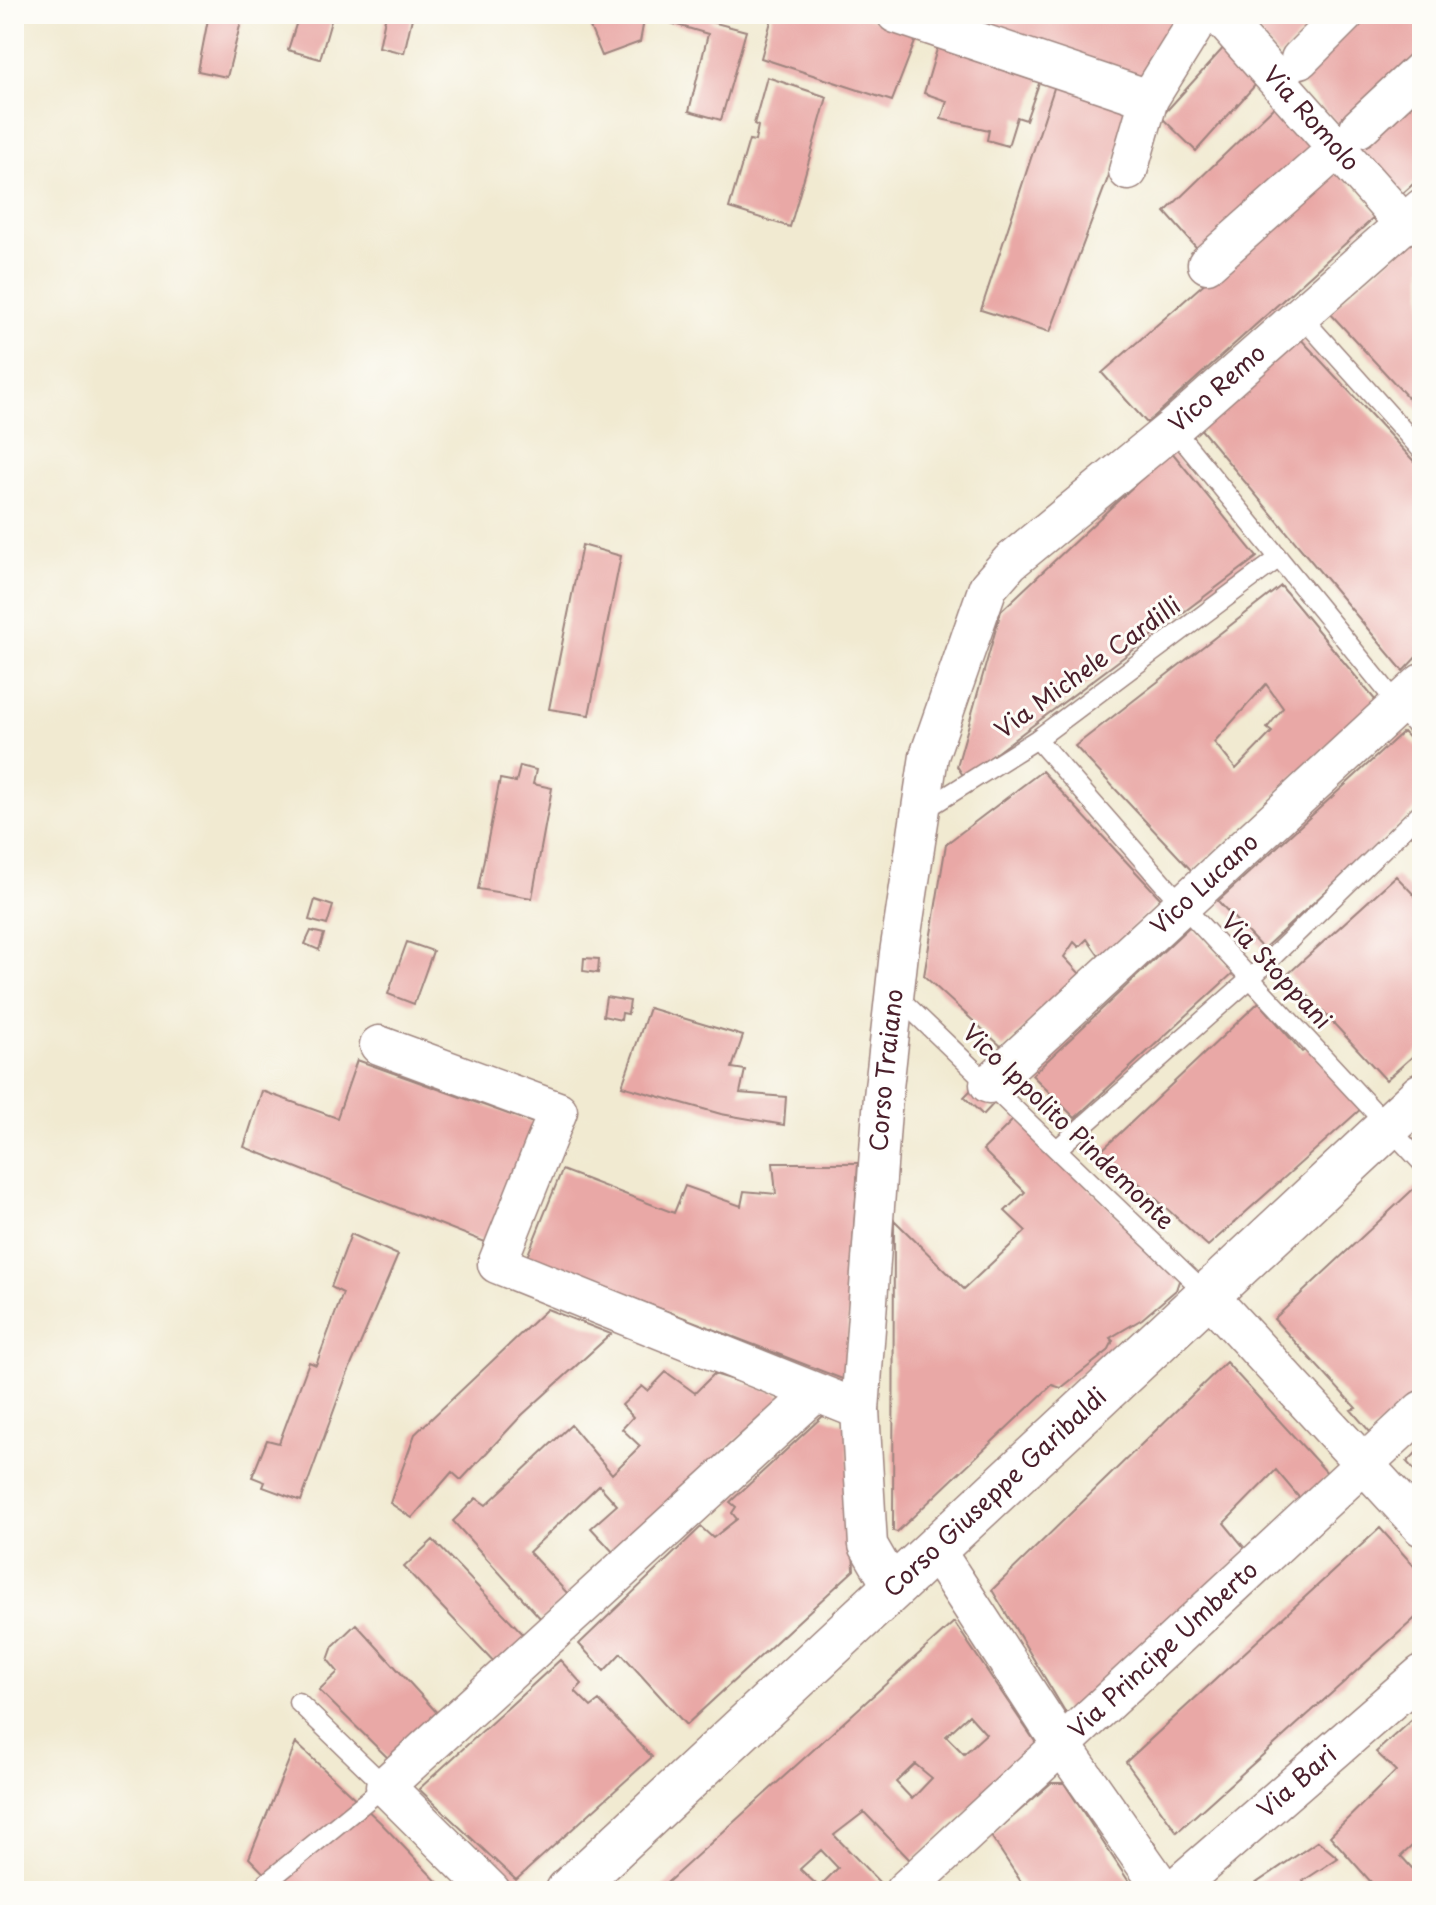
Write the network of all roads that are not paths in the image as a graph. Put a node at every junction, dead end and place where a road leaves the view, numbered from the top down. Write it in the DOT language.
graph roads {
  1 [pos="896,14"];
  2 [pos="1202,14"];
  3 [pos="1218,14"];
  4 [pos="1345,14"];
  5 [pos="1300,59"];
  6 [pos="1422,69"];
  7 [pos="1149,99"];
  8 [pos="1359,128"];
  9 [pos="1329,156"];
  10 [pos="1128,171"];
  11 [pos="1414,216"];
  12 [pos="1207,264"];
  13 [pos="1301,316"];
  14 [pos="1173,428"];
  15 [pos="1422,451"];
  16 [pos="1279,558"];
  17 [pos="1010,562"];
  18 [pos="1415,708"];
  19 [pos="1037,739"];
  20 [pos="1422,811"];
  21 [pos="921,812"];
  22 [pos="1183,906"];
  23 [pos="1250,979"];
  24 [pos="895,994"];
  25 [pos="379,1045"];
  26 [pos="989,1084"];
  27 [pos="1422,1095"];
  28 [pos="1386,1126"];
  29 [pos="1057,1149"];
  30 [pos="1422,1163"];
  31 [pos="1207,1294"];
  32 [pos="815,1393"];
  33 [pos="860,1410"];
  34 [pos="1422,1410"];
  35 [pos="1363,1463"];
  36 [pos="1422,1527"];
  37 [pos="935,1550"];
  38 [pos="894,1590"];
  39 [pos="1422,1674"];
  40 [pos="298,1702"];
  41 [pos="1061,1744"];
  42 [pos="385,1786"];
  43 [pos="256,1891"];
  44 [pos="491,1891"];
  45 [pos="568,1891"];
  46 [pos="904,1891"];
  47 [pos="1164,1891"];
  48 [pos="1172,1891"];
  1 -- 7 [label="street"];
  2 -- 7 [label="street"];
  3 -- 11 [label="street, Via Romolo"];
  4 -- 5 [label="street"];
  6 -- 8 [label="street"];
  7 -- 10 [label="street"];
  9 -- 12 [label="street"];
  11 -- 13 [label="street, Vico Remo"];
  13 -- 14 [label="street, Vico Remo"];
  13 -- 15 [label="lane"];
  14 -- 16 [label="lane"];
  14 -- 17 [label="street, Vico Remo"];
  16 -- 18 [label="lane"];
  16 -- 19 [label="lane, Via Michele Cardilli"];
  17 -- 21 [label="street, Corso Traiano"];
  18 -- 22 [label="street, Vico Lucano"];
  19 -- 21 [label="lane, Via Michele Cardilli"];
  19 -- 22 [label="lane, Via Stoppani"];
  20 -- 23 [label="lane"];
  21 -- 24 [label="street, Corso Traiano"];
  22 -- 23 [label="lane, Via Stoppani"];
  22 -- 26 [label="street, Vico Lucano"];
  23 -- 28 [label="lane, Via Stoppani"];
  23 -- 29 [label="lane"];
  24 -- 26 [label="lane, Vico Ippolito Pindemonte"];
  24 -- 33 [label="street, Corso Traiano"];
  25 -- 32 [label="street"];
  26 -- 29 [label="lane, Vico Ippolito Pindemonte"];
  27 -- 28 [label="street, Corso Giuseppe Garibaldi"];
  28 -- 30 [label="lane, Via Stoppani"];
  28 -- 31 [label="street, Corso Giuseppe Garibaldi"];
  29 -- 31 [label="lane, Vico Ippolito Pindemonte"];
  31 -- 35 [label="street"];
  31 -- 37 [label="street, Corso Giuseppe Garibaldi"];
  32 -- 33 [label="street"];
  32 -- 42 [label="street"];
  33 -- 38 [label="street, Corso Traiano"];
  34 -- 35 [label="street, Via Principe Umberto"];
  35 -- 36 [label="street"];
  35 -- 41 [label="street, Via Principe Umberto"];
  37 -- 38 [label="street, Corso Giuseppe Garibaldi"];
  37 -- 41 [label="street"];
  38 -- 45 [label="street, Corso Giuseppe Garibaldi"];
  39 -- 48 [label="street, Via Bari"];
  40 -- 42 [label="lane"];
  41 -- 46 [label="street, Via Principe Umberto"];
  41 -- 47 [label="street"];
  42 -- 43 [label="lane"];
  42 -- 44 [label="street"];
}
